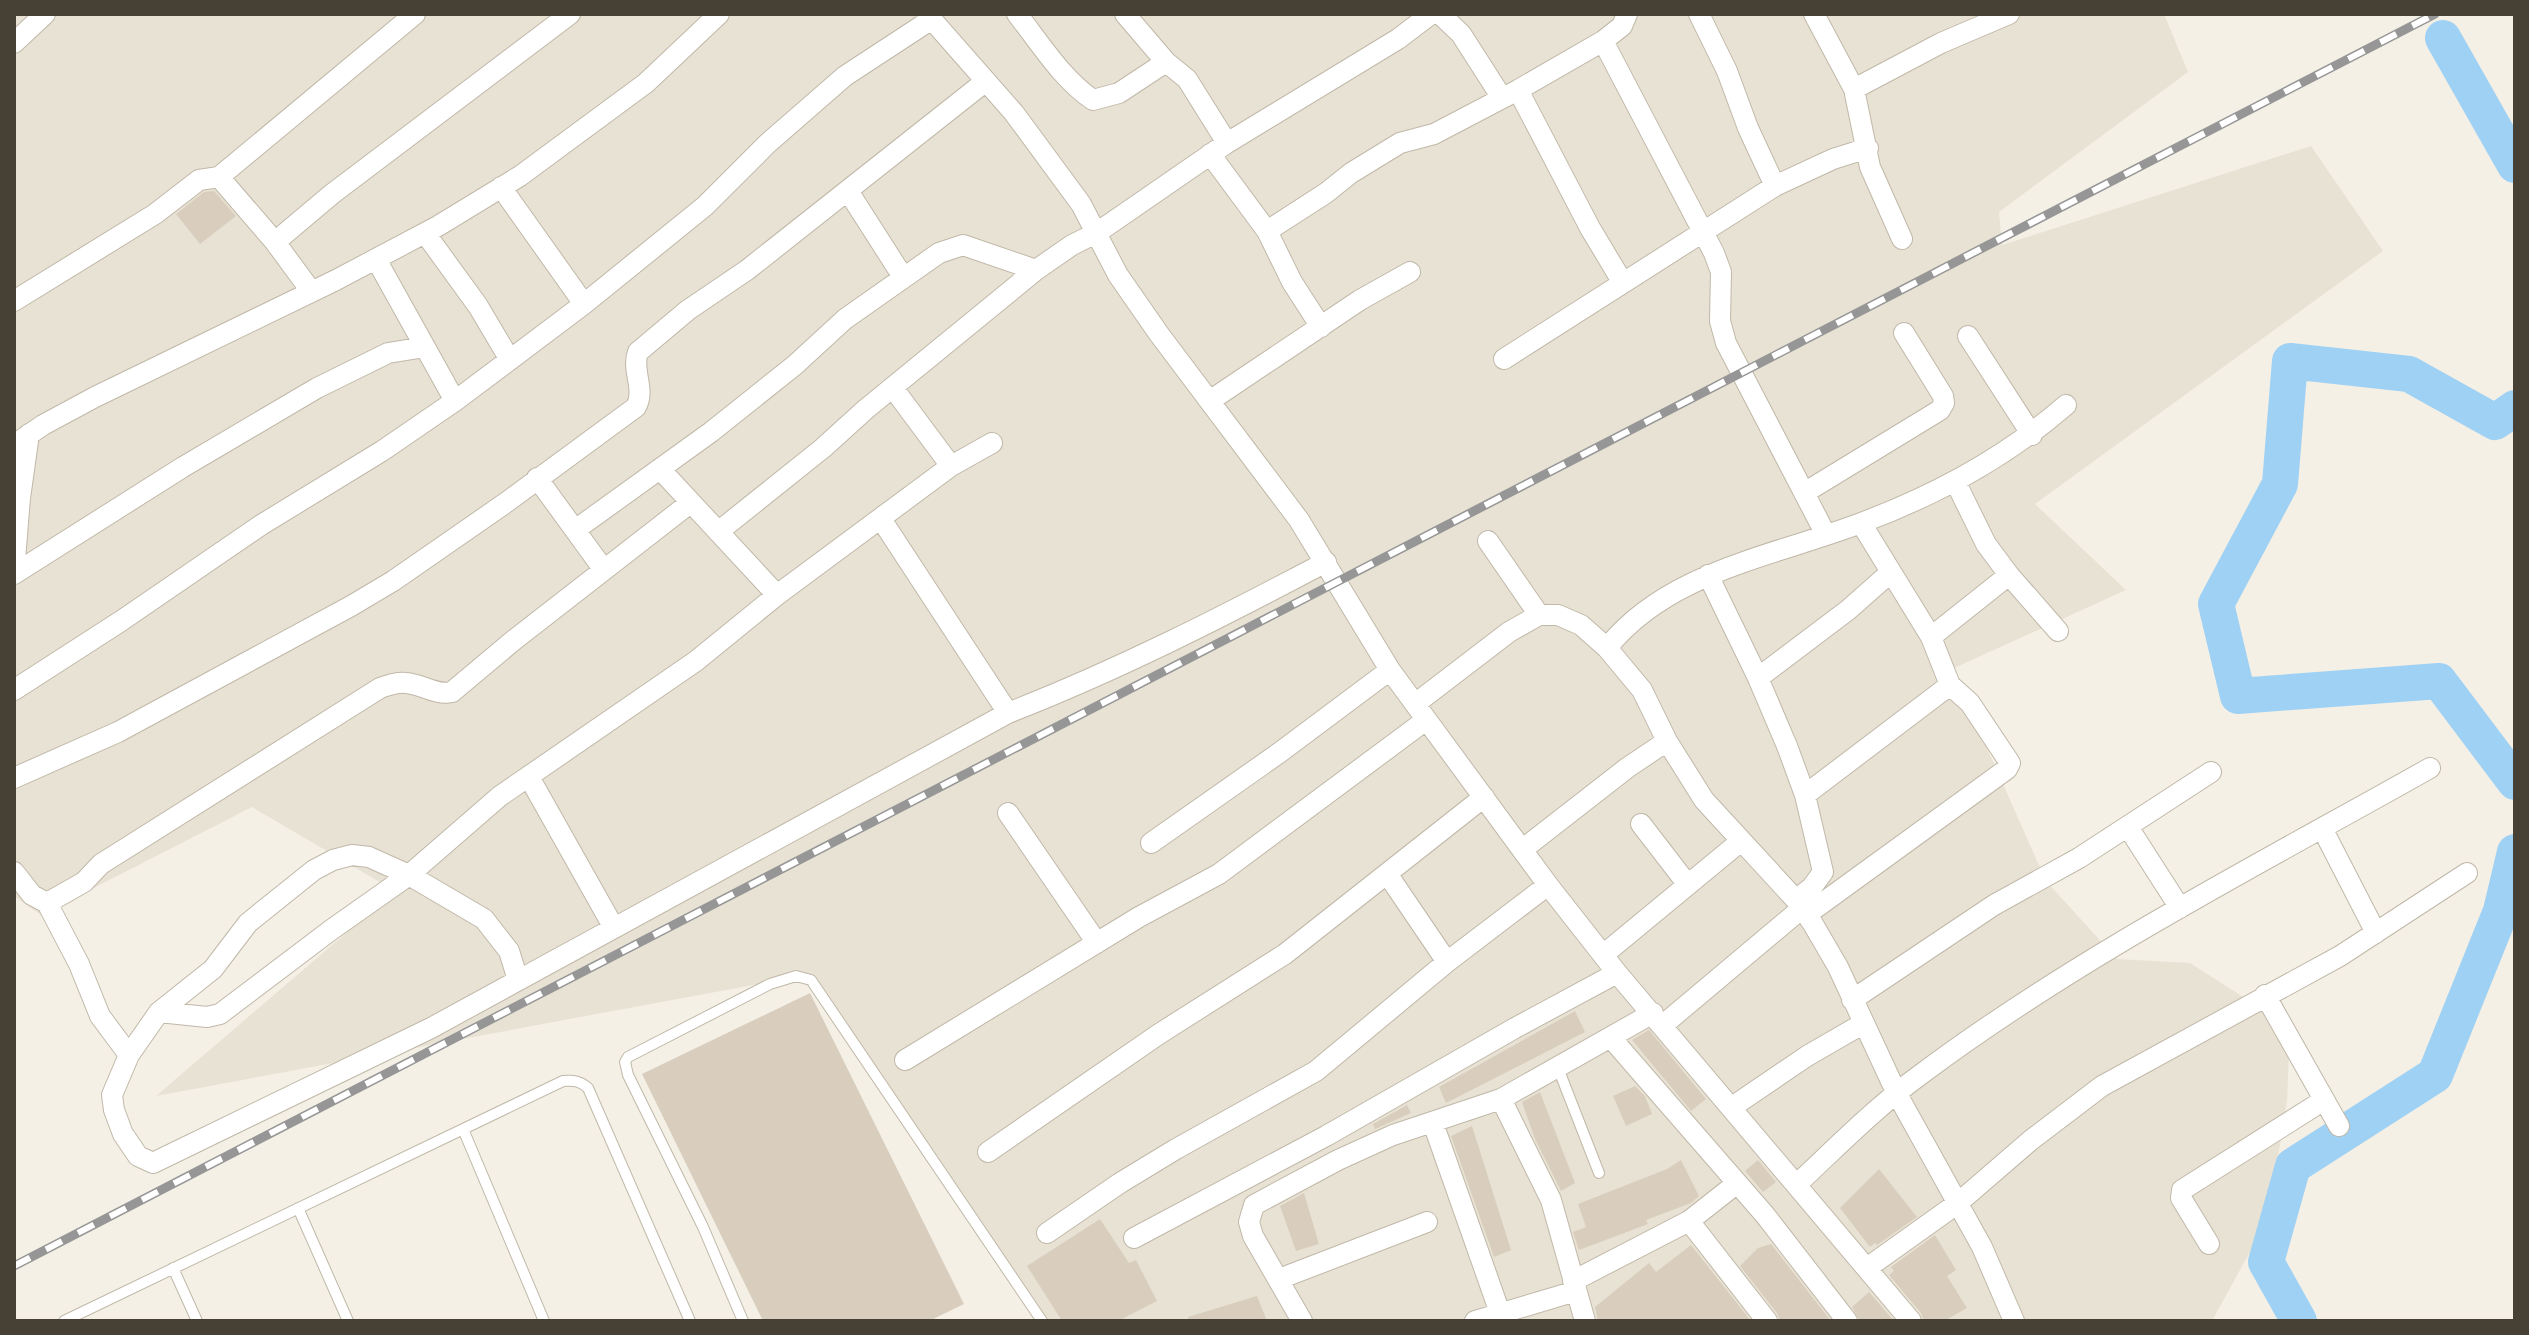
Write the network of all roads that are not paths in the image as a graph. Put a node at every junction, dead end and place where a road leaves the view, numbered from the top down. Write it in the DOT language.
graph roads {
  1 [pos="45,14"];
  2 [pos="415,14"];
  3 [pos="570,14"];
  4 [pos="719,14"];
  5 [pos="1017,14"];
  6 [pos="1431,14"];
  7 [pos="1440,14"];
  8 [pos="1627,14"];
  9 [pos="1699,14"];
  10 [pos="1814,14"];
  11 [pos="2001,16"];
  12 [pos="930,17"];
  13 [pos="1133,17"];
  14 [pos="1603,41"];
  15 [pos="14,43"];
  16 [pos="1166,62"];
  17 [pos="986,81"];
  18 [pos="1854,89"];
  19 [pos="1510,94"];
  20 [pos="1868,148"];
  21 [pos="1218,149"];
  22 [pos="219,177"];
  23 [pos="1775,186"];
  24 [pos="501,187"];
  25 [pos="848,191"];
  26 [pos="1267,231"];
  27 [pos="1702,231"];
  28 [pos="1098,232"];
  29 [pos="425,233"];
  30 [pos="1902,239"];
  31 [pos="275,242"];
  32 [pos="376,259"];
  33 [pos="1036,270"];
  34 [pos="1410,272"];
  35 [pos="903,277"];
  36 [pos="1623,283"];
  37 [pos="311,291"];
  38 [pos="14,301"];
  39 [pos="584,304"];
  40 [pos="1321,327"];
  41 [pos="1904,333"];
  42 [pos="1968,336"];
  43 [pos="425,347"];
  44 [pos="1504,359"];
  45 [pos="510,360"];
  46 [pos="893,388"];
  47 [pos="1211,400"];
  48 [pos="455,401"];
  49 [pos="2066,405"];
  50 [pos="2032,435"];
  51 [pos="22,440"];
  52 [pos="992,443"];
  53 [pos="951,466"];
  54 [pos="660,469"];
  55 [pos="537,478"];
  56 [pos="1956,483"];
  57 [pos="1804,493"];
  58 [pos="690,503"];
  59 [pos="881,519"];
  60 [pos="1861,523"];
  61 [pos="575,530"];
  62 [pos="718,532"];
  63 [pos="1826,535"];
  64 [pos="1488,541"];
  65 [pos="1326,562"];
  66 [pos="604,570"];
  67 [pos="1891,572"];
  68 [pos="14,573"];
  69 [pos="1708,575"];
  70 [pos="2009,575"];
  71 [pos="777,595"];
  72 [pos="1539,615"];
  73 [pos="2058,631"];
  74 [pos="1931,637"];
  75 [pos="1607,648"];
  76 [pos="1390,670"];
  77 [pos="1758,678"];
  78 [pos="1950,685"];
  79 [pos="14,690"];
  80 [pos="1420,712"];
  81 [pos="1008,713"];
  82 [pos="1667,741"];
  83 [pos="2430,768"];
  84 [pos="2211,772"];
  85 [pos="529,777"];
  86 [pos="14,778"];
  87 [pos="1805,795"];
  88 [pos="1484,797"];
  89 [pos="1008,813"];
  90 [pos="1641,824"];
  91 [pos="2128,827"];
  92 [pos="2322,828"];
  93 [pos="1741,841"];
  94 [pos="1151,843"];
  95 [pos="1523,849"];
  96 [pos="14,872"];
  97 [pos="2467,873"];
  98 [pos="409,875"];
  99 [pos="1388,875"];
  100 [pos="1548,885"];
  101 [pos="1688,885"];
  102 [pos="47,903"];
  103 [pos="1801,908"];
  104 [pos="2180,908"];
  105 [pos="614,928"];
  106 [pos="2376,933"];
  107 [pos="1097,943"];
  108 [pos="1603,955"];
  109 [pos="1447,962"];
  110 [pos="1617,973"];
  111 [pos="518,980"];
  112 [pos="2265,995"];
  113 [pos="1852,1000"];
  114 [pos="159,1012"];
  115 [pos="1658,1019"];
  116 [pos="1864,1023"];
  117 [pos="1612,1039"];
  118 [pos="129,1055"];
  119 [pos="905,1060"];
  120 [pos="1558,1068"];
  121 [pos="1897,1094"];
  122 [pos="1501,1099"];
  123 [pos="2324,1100"];
  124 [pos="1732,1107"];
  125 [pos="1433,1123"];
  126 [pos="2339,1126"];
  127 [pos="463,1129"];
  128 [pos="988,1152"];
  129 [pos="1599,1173"];
  130 [pos="1736,1184"];
  131 [pos="1797,1184"];
  132 [pos="1958,1203"];
  133 [pos="298,1208"];
  134 [pos="1689,1221"];
  135 [pos="1427,1222"];
  136 [pos="1047,1233"];
  137 [pos="1134,1238"];
  138 [pos="2209,1244"];
  139 [pos="173,1268"];
  140 [pos="1867,1268"];
  141 [pos="1279,1279"];
  142 [pos="1574,1286"];
  143 [pos="1500,1313"];
  144 [pos="64,1321"];
  145 [pos="197,1321"];
  146 [pos="348,1321"];
  147 [pos="544,1321"];
  148 [pos="690,1321"];
  149 [pos="743,1321"];
  150 [pos="1042,1321"];
  151 [pos="1302,1321"];
  152 [pos="1475,1321"];
  153 [pos="1585,1321"];
  154 [pos="1767,1321"];
  155 [pos="1847,1321"];
  156 [pos="1911,1321"];
  157 [pos="2014,1321"];
  1 -- 15 [label="street"];
  2 -- 22 [label="street"];
  3 -- 31 [label="street"];
  4 -- 24 [label="street"];
  5 -- 16 [label="street"];
  6 -- 21 [label="street"];
  7 -- 19 [label="street"];
  8 -- 14 [label="street"];
  9 -- 23 [label="street"];
  10 -- 18 [label="street"];
  11 -- 18 [label="street"];
  12 -- 17 [label="street"];
  12 -- 39 [label="street"];
  13 -- 16 [label="street"];
  14 -- 19 [label="street"];
  14 -- 27 [label="street"];
  16 -- 21 [label="street"];
  17 -- 25 [label="street"];
  17 -- 28 [label="street"];
  18 -- 20 [label="street"];
  19 -- 26 [label="street"];
  19 -- 36 [label="street"];
  20 -- 23 [label="street"];
  20 -- 30 [label="street"];
  21 -- 26 [label="street"];
  21 -- 28 [label="street"];
  22 -- 31 [label="street"];
  22 -- 38 [label="street"];
  23 -- 27 [label="street"];
  24 -- 29 [label="street"];
  24 -- 39 [label="street"];
  25 -- 35 [label="street"];
  25 -- 55 [label="street"];
  26 -- 40 [label="street"];
  27 -- 36 [label="street"];
  27 -- 57 [label="street"];
  28 -- 33 [label="street"];
  28 -- 47 [label="street"];
  29 -- 32 [label="street"];
  29 -- 45 [label="street"];
  31 -- 37 [label="street"];
  32 -- 37 [label="street"];
  32 -- 43 [label="street"];
  33 -- 35 [label="street"];
  33 -- 46 [label="street"];
  34 -- 40 [label="street"];
  35 -- 54 [label="street"];
  36 -- 44 [label="street"];
  37 -- 51 [label="street"];
  39 -- 45 [label="street"];
  40 -- 47 [label="street"];
  41 -- 57 [label="street"];
  42 -- 50 [label="street"];
  43 -- 48 [label="street"];
  43 -- 68 [label="street"];
  45 -- 48 [label="street"];
  46 -- 53 [label="street"];
  46 -- 62 [label="street"];
  47 -- 65 [label="street"];
  48 -- 79 [label="street"];
  49 -- 50 [label="street"];
  50 -- 56 [label="street"];
  51 -- 68 [label="street"];
  52 -- 53 [label="street"];
  53 -- 59 [label="street"];
  54 -- 58 [label="street"];
  54 -- 61 [label="street"];
  55 -- 61 [label="street"];
  55 -- 86 [label="street"];
  56 -- 60 [label="street"];
  56 -- 70 [label="street"];
  57 -- 63 [label="street"];
  58 -- 62 [label="street"];
  58 -- 66 [label="street"];
  59 -- 71 [label="street"];
  59 -- 81 [label="street"];
  60 -- 63 [label="street"];
  60 -- 67 [label="street"];
  61 -- 66 [label="street"];
  62 -- 71 [label="street"];
  63 -- 69 [label="street"];
  64 -- 72 [label="street"];
  65 -- 76 [label="street"];
  65 -- 81 [label="street"];
  66 -- 102 [label="street"];
  67 -- 74 [label="street"];
  67 -- 77 [label="street"];
  69 -- 75 [label="street"];
  69 -- 77 [label="street"];
  70 -- 73 [label="street"];
  70 -- 74 [label="street"];
  71 -- 85 [label="street"];
  72 -- 75 [label="street"];
  72 -- 80 [label="street"];
  74 -- 78 [label="street"];
  75 -- 82 [label="street"];
  76 -- 80 [label="street"];
  76 -- 94 [label="street"];
  77 -- 87 [label="street"];
  78 -- 87 [label="street"];
  78 -- 103 [label="street"];
  80 -- 88 [label="street"];
  80 -- 107 [label="street"];
  81 -- 105 [label="street"];
  82 -- 93 [label="street"];
  82 -- 95 [label="street"];
  83 -- 92 [label="street"];
  84 -- 91 [label="street"];
  85 -- 98 [label="street"];
  85 -- 105 [label="street"];
  87 -- 103 [label="street"];
  88 -- 95 [label="street"];
  88 -- 99 [label="street"];
  89 -- 107 [label="street"];
  90 -- 101 [label="street"];
  91 -- 104 [label="street"];
  91 -- 113 [label="street"];
  92 -- 104 [label="street"];
  92 -- 106 [label="street"];
  93 -- 101 [label="street"];
  93 -- 103 [label="street"];
  95 -- 100 [label="street"];
  96 -- 102 [label="street"];
  97 -- 106 [label="street"];
  98 -- 111 [label="street"];
  98 -- 114 [label="street"];
  98 -- 114 [label="street"];
  99 -- 109 [label="street"];
  99 -- 128 [label="street"];
  100 -- 108 [label="street"];
  100 -- 109 [label="street"];
  101 -- 108 [label="street"];
  102 -- 118 [label="street"];
  103 -- 113 [label="street"];
  103 -- 115 [label="street"];
  104 -- 121 [label="street"];
  105 -- 111 [label="street"];
  106 -- 112 [label="street"];
  107 -- 119 [label="street"];
  108 -- 110 [label="street"];
  109 -- 136 [label="street"];
  110 -- 115 [label="street"];
  110 -- 137 [label="street"];
  111 -- 118 [label="street"];
  112 -- 123 [label="street"];
  112 -- 132 [label="street"];
  113 -- 116 [label="street"];
  114 -- 118 [label="street"];
  115 -- 117 [label="street"];
  115 -- 124 [label="street"];
  116 -- 121 [label="street"];
  116 -- 124 [label="street"];
  117 -- 120 [label="street"];
  117 -- 130 [label="street"];
  120 -- 122 [label="street"];
  120 -- 129 [label="lane"];
  121 -- 131 [label="street"];
  121 -- 132 [label="street"];
  122 -- 125 [label="street"];
  122 -- 142 [label="street"];
  123 -- 126 [label="street"];
  123 -- 138 [label="street"];
  124 -- 131 [label="street"];
  125 -- 141 [label="street"];
  125 -- 143 [label="street"];
  127 -- 133 [label="lane"];
  127 -- 147 [label="lane"];
  127 -- 148 [label="lane"];
  130 -- 134 [label="street"];
  130 -- 155 [label="street"];
  131 -- 140 [label="street"];
  132 -- 140 [label="street"];
  132 -- 157 [label="street"];
  133 -- 139 [label="lane"];
  133 -- 146 [label="lane"];
  134 -- 142 [label="street"];
  134 -- 154 [label="street"];
  135 -- 141 [label="street"];
  139 -- 144 [label="lane"];
  139 -- 145 [label="lane"];
  140 -- 156 [label="street"];
  141 -- 151 [label="street"];
  142 -- 143 [label="street"];
  142 -- 153 [label="street"];
  143 -- 152 [label="street"];
  149 -- 150 [label="lane"];
}
